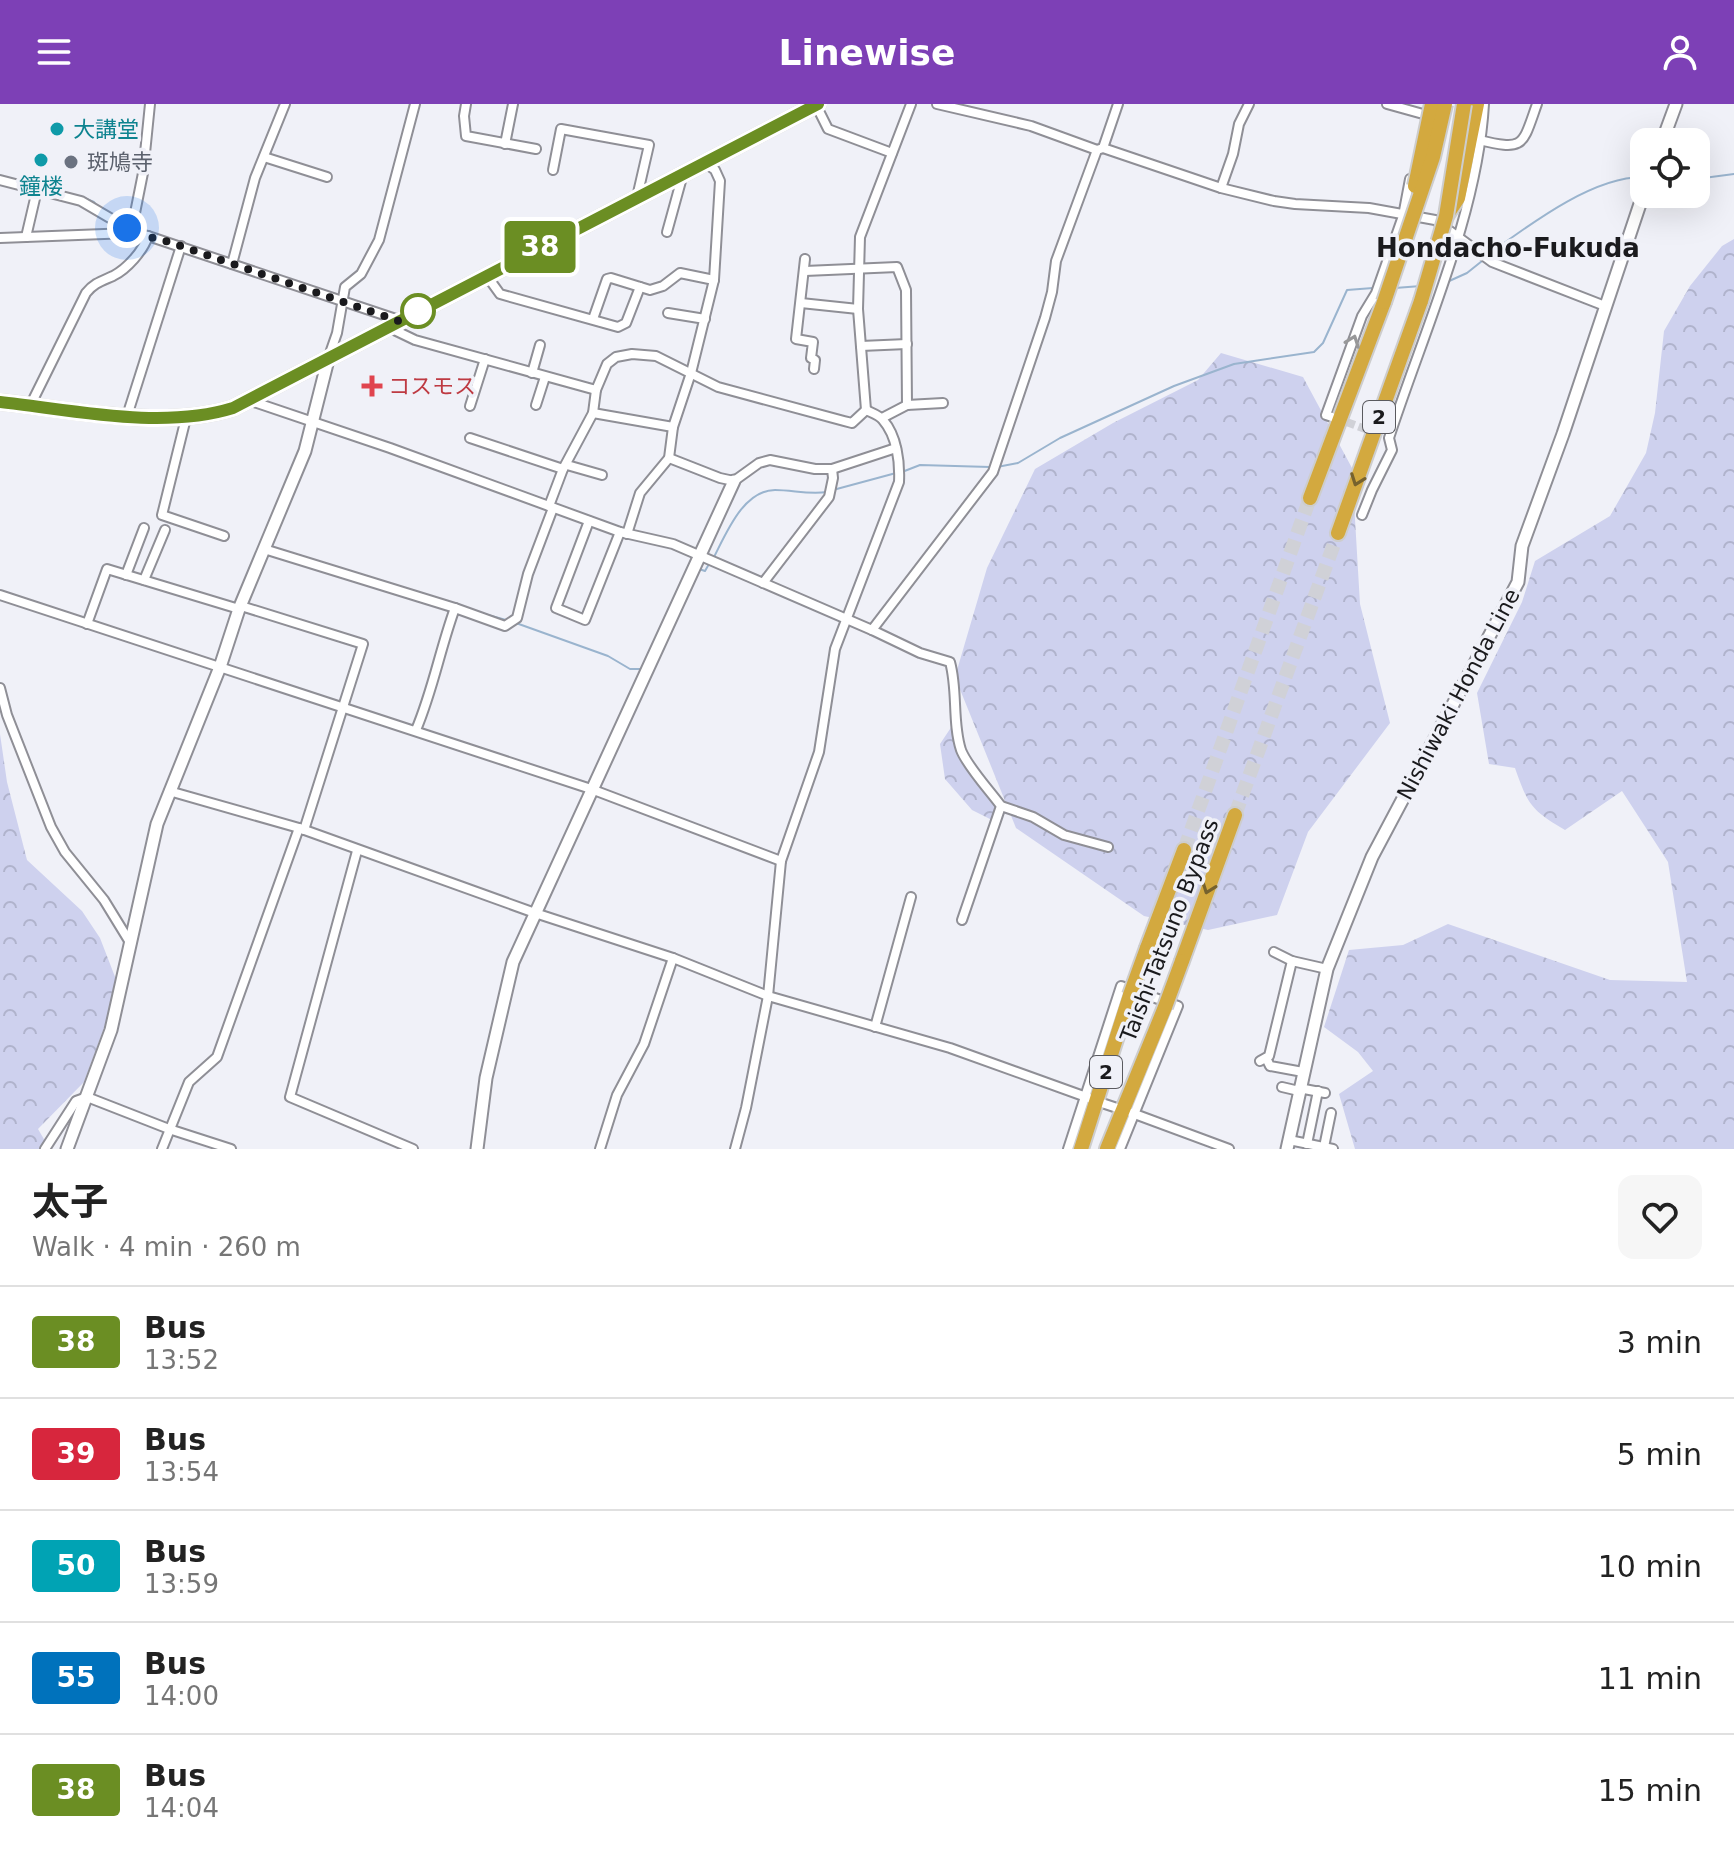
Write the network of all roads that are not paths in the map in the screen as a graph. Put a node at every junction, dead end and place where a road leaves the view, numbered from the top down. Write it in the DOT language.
graph roads {
  1 [pos="150,104"];
  2 [pos="285,104"];
  3 [pos="415,104"];
  4 [pos="466,104"];
  5 [pos="513,104"];
  6 [pos="817,104"];
  7 [pos="911,104"];
  8 [pos="937,104"];
  9 [pos="1118,104"];
  10 [pos="1249,104"];
  11 [pos="1387,104"];
  12 [pos="1425,104"];
  13 [pos="1445,104"];
  14 [pos="1464,104"];
  15 [pos="1477,104"];
  16 [pos="1484,104"];
  17 [pos="1537,104"];
  18 [pos="1676,104"];
  19 [pos="1427,109"];
  20 [pos="1667,128"];
  21 [pos="1479,140"];
  22 [pos="505,144"];
  23 [pos="536,149"];
  24 [pos="1100,149"];
  25 [pos="892,153"];
  26 [pos="264,157"];
  27 [pos="704,162"];
  28 [pos="553,170"];
  29 [pos="684,173"];
  30 [pos="327,177"];
  31 [pos="0,180"];
  32 [pos="1221,188"];
  33 [pos="37,190"];
  34 [pos="637,197"];
  35 [pos="1639,208"];
  36 [pos="1403,216"];
  37 [pos="1446,216"];
  38 [pos="667,232"];
  39 [pos="130,233"];
  40 [pos="148,236"];
  41 [pos="1457,236"];
  42 [pos="26,237"];
  43 [pos="0,238"];
  44 [pos="181,246"];
  45 [pos="805,259"];
  46 [pos="1399,260"];
  47 [pos="232,264"];
  48 [pos="859,269"];
  49 [pos="805,271"];
  50 [pos="487,275"];
  51 [pos="714,280"];
  52 [pos="640,287"];
  53 [pos="341,302"];
  54 [pos="801,303"];
  55 [pos="1605,306"];
  56 [pos="858,309"];
  57 [pos="668,313"];
  58 [pos="593,319"];
  59 [pos="705,319"];
  60 [pos="393,324"];
  61 [pos="907,344"];
  62 [pos="540,345"];
  63 [pos="861,346"];
  64 [pos="485,359"];
  65 [pos="328,360"];
  66 [pos="814,369"];
  67 [pos="532,373"];
  68 [pos="691,373"];
  69 [pos="545,377"];
  70 [pos="596,390"];
  71 [pos="250,400"];
  72 [pos="0,402"];
  73 [pos="943,403"];
  74 [pos="536,405"];
  75 [pos="907,405"];
  76 [pos="30,406"];
  77 [pos="470,406"];
  78 [pos="866,410"];
  79 [pos="593,413"];
  80 [pos="127,416"];
  81 [pos="1329,416"];
  82 [pos="186,418"];
  83 [pos="882,418"];
  84 [pos="311,421"];
  85 [pos="673,427"];
  86 [pos="470,438"];
  87 [pos="896,448"];
  88 [pos="669,458"];
  89 [pos="565,467"];
  90 [pos="832,469"];
  91 [pos="602,475"];
  92 [pos="734,481"];
  93 [pos="1310,498"];
  94 [pos="551,507"];
  95 [pos="1362,515"];
  96 [pos="589,521"];
  97 [pos="144,528"];
  98 [pos="165,530"];
  99 [pos="624,533"];
  100 [pos="1338,533"];
  101 [pos="224,536"];
  102 [pos="264,549"];
  103 [pos="699,556"];
  104 [pos="126,575"];
  105 [pos="144,580"];
  106 [pos="763,583"];
  107 [pos="0,595"];
  108 [pos="240,608"];
  109 [pos="455,608"];
  110 [pos="847,620"];
  111 [pos="87,624"];
  112 [pos="872,630"];
  113 [pos="220,667"];
  114 [pos="0,688"];
  115 [pos="344,706"];
  116 [pos="416,730"];
  117 [pos="591,789"];
  118 [pos="169,791"];
  119 [pos="1001,806"];
  120 [pos="1235,815"];
  121 [pos="301,829"];
  122 [pos="1108,847"];
  123 [pos="1184,850"];
  124 [pos="357,851"];
  125 [pos="781,861"];
  126 [pos="911,897"];
  127 [pos="535,913"];
  128 [pos="962,920"];
  129 [pos="131,945"];
  130 [pos="1274,952"];
  131 [pos="673,958"];
  132 [pos="1292,961"];
  133 [pos="1327,969"];
  134 [pos="768,996"];
  135 [pos="875,1027"];
  136 [pos="1303,1072"];
  137 [pos="1282,1087"];
  138 [pos="1299,1090"];
  139 [pos="87,1097"];
  140 [pos="1087,1097"];
  141 [pos="1102,1103"];
  142 [pos="1117,1108"];
  143 [pos="1132,1113"];
  144 [pos="1331,1113"];
  145 [pos="169,1129"];
  146 [pos="1288,1144"];
  147 [pos="1307,1144"];
  148 [pos="1329,1148"];
  149 [pos="45,1149"];
  150 [pos="67,1149"];
  151 [pos="162,1149"];
  152 [pos="231,1149"];
  153 [pos="413,1149"];
  154 [pos="477,1149"];
  155 [pos="600,1149"];
  156 [pos="735,1149"];
  157 [pos="1068,1149"];
  158 [pos="1081,1149"];
  159 [pos="1107,1149"];
  160 [pos="1120,1149"];
  161 [pos="1229,1149"];
  1 -- 39 [label="street"];
  2 -- 26 [label="street"];
  3 -- 53 [label="street"];
  4 -- 22 [label="street"];
  5 -- 22 [label="street"];
  6 -- 25 [label="street"];
  6 -- 27 [label="highway"];
  7 -- 25 [label="street"];
  8 -- 24 [label="street"];
  9 -- 24 [label="street"];
  10 -- 32 [label="street"];
  11 -- 19 [label="street"];
  12 -- 19 [label="street"];
  13 -- 46 [label="highway, 2, bridge"];
  14 -- 37 [label="highway, 2, bridge"];
  15 -- 37 [label="highway"];
  16 -- 21 [label="street"];
  17 -- 21 [label="street"];
  18 -- 20 [label="street"];
  19 -- 36 [label="street"];
  19 -- 46 [label="highway, bridge"];
  21 -- 41 [label="street"];
  22 -- 23 [label="street"];
  24 -- 32 [label="street"];
  24 -- 112 [label="street"];
  25 -- 48 [label="street"];
  26 -- 30 [label="street"];
  26 -- 47 [label="street"];
  27 -- 29 [label="highway"];
  27 -- 51 [label="street"];
  28 -- 34 [label="street"];
  29 -- 34 [label="highway"];
  29 -- 38 [label="street"];
  31 -- 33 [label="street"];
  32 -- 36 [label="street"];
  33 -- 39 [label="street"];
  33 -- 42 [label="street"];
  34 -- 50 [label="highway"];
  35 -- 55 [label="street, Nishiwaki Honda Line"];
  36 -- 41 [label="street"];
  81 -- 36 [label="street, one-way"];
  37 -- 100 [label="highway, 2, one-way, bridge"];
  39 -- 40 [label="street"];
  39 -- 42 [label="street"];
  40 -- 44 [label="street"];
  40 -- 76 [label="street"];
  41 -- 55 [label="street"];
  41 -- 95 [label="street"];
  42 -- 43 [label="street"];
  44 -- 47 [label="street"];
  44 -- 80 [label="street"];
  45 -- 49 [label="street"];
  46 -- 93 [label="highway, 2, bridge"];
  47 -- 53 [label="street"];
  48 -- 49 [label="street"];
  48 -- 56 [label="street"];
  48 -- 61 [label="street"];
  49 -- 54 [label="street"];
  50 -- 58 [label="street"];
  50 -- 60 [label="highway"];
  51 -- 52 [label="street"];
  51 -- 59 [label="street"];
  52 -- 58 [label="street"];
  52 -- 58 [label="street"];
  53 -- 60 [label="street"];
  53 -- 65 [label="street"];
  54 -- 56 [label="street"];
  54 -- 66 [label="street"];
  55 -- 133 [label="street, Nishiwaki Honda Line"];
  56 -- 63 [label="street"];
  57 -- 59 [label="street"];
  59 -- 68 [label="street"];
  60 -- 64 [label="street"];
  60 -- 65 [label="highway"];
  61 -- 63 [label="street"];
  61 -- 75 [label="street"];
  62 -- 67 [label="street"];
  63 -- 78 [label="street"];
  64 -- 67 [label="street"];
  64 -- 77 [label="street"];
  65 -- 71 [label="highway"];
  65 -- 84 [label="street"];
  67 -- 69 [label="street"];
  68 -- 70 [label="street"];
  68 -- 78 [label="street"];
  68 -- 85 [label="street"];
  69 -- 70 [label="street"];
  69 -- 74 [label="street"];
  70 -- 79 [label="street"];
  71 -- 82 [label="highway"];
  71 -- 84 [label="street"];
  72 -- 76 [label="highway"];
  73 -- 75 [label="street"];
  75 -- 83 [label="street"];
  76 -- 80 [label="highway"];
  78 -- 83 [label="street"];
  79 -- 85 [label="street"];
  79 -- 89 [label="street"];
  80 -- 82 [label="highway"];
  82 -- 101 [label="street"];
  83 -- 87 [label="street"];
  84 -- 94 [label="street"];
  84 -- 102 [label="street"];
  85 -- 88 [label="street"];
  86 -- 89 [label="street"];
  87 -- 90 [label="street"];
  87 -- 110 [label="street"];
  88 -- 92 [label="street"];
  88 -- 99 [label="street"];
  89 -- 91 [label="street"];
  89 -- 94 [label="street"];
  90 -- 92 [label="street"];
  90 -- 106 [label="street"];
  92 -- 103 [label="street"];
  94 -- 96 [label="street"];
  94 -- 109 [label="street"];
  96 -- 99 [label="street"];
  96 -- 99 [label="street"];
  97 -- 104 [label="street"];
  98 -- 105 [label="street"];
  99 -- 103 [label="street"];
  102 -- 108 [label="street"];
  102 -- 109 [label="street"];
  103 -- 106 [label="street"];
  103 -- 117 [label="street"];
  104 -- 105 [label="street"];
  104 -- 111 [label="street"];
  105 -- 108 [label="street"];
  106 -- 110 [label="street"];
  107 -- 111 [label="street"];
  108 -- 113 [label="street"];
  108 -- 115 [label="street"];
  109 -- 116 [label="street"];
  110 -- 112 [label="street"];
  110 -- 125 [label="street"];
  111 -- 113 [label="street"];
  112 -- 119 [label="street"];
  113 -- 115 [label="street"];
  113 -- 118 [label="street"];
  114 -- 129 [label="street"];
  115 -- 116 [label="street"];
  115 -- 121 [label="street"];
  116 -- 117 [label="street"];
  117 -- 125 [label="street"];
  117 -- 127 [label="street"];
  118 -- 121 [label="street"];
  118 -- 129 [label="street"];
  119 -- 122 [label="street"];
  119 -- 128 [label="street"];
  120 -- 159 [label="highway, Taishi-Tatsuno Bypass / 2, one-way, bridge"];
  121 -- 124 [label="street"];
  121 -- 145 [label="street"];
  123 -- 158 [label="highway, Taishi-Tatsuno Bypass / 2, bridge"];
  124 -- 127 [label="street"];
  124 -- 153 [label="street"];
  125 -- 134 [label="street"];
  126 -- 135 [label="street"];
  127 -- 131 [label="street"];
  127 -- 154 [label="street"];
  129 -- 139 [label="street"];
  130 -- 132 [label="street"];
  131 -- 134 [label="street"];
  131 -- 155 [label="street"];
  132 -- 133 [label="street"];
  132 -- 136 [label="street"];
  133 -- 136 [label="street, Nishiwaki Honda Line"];
  134 -- 135 [label="street"];
  134 -- 156 [label="street"];
  135 -- 140 [label="street"];
  136 -- 138 [label="street, Nishiwaki Honda Line"];
  137 -- 138 [label="street"];
  138 -- 146 [label="street, Nishiwaki Honda Line"];
  138 -- 147 [label="street"];
  139 -- 145 [label="street"];
  139 -- 149 [label="street"];
  139 -- 150 [label="street"];
  140 -- 143 [label="street"];
  140 -- 157 [label="street"];
  141 -- 142 [label="street"];
  143 -- 160 [label="street"];
  143 -- 161 [label="street"];
  144 -- 148 [label="street"];
  145 -- 151 [label="street"];
  145 -- 152 [label="street"];
  146 -- 147 [label="street"];
  147 -- 148 [label="street"];
}
